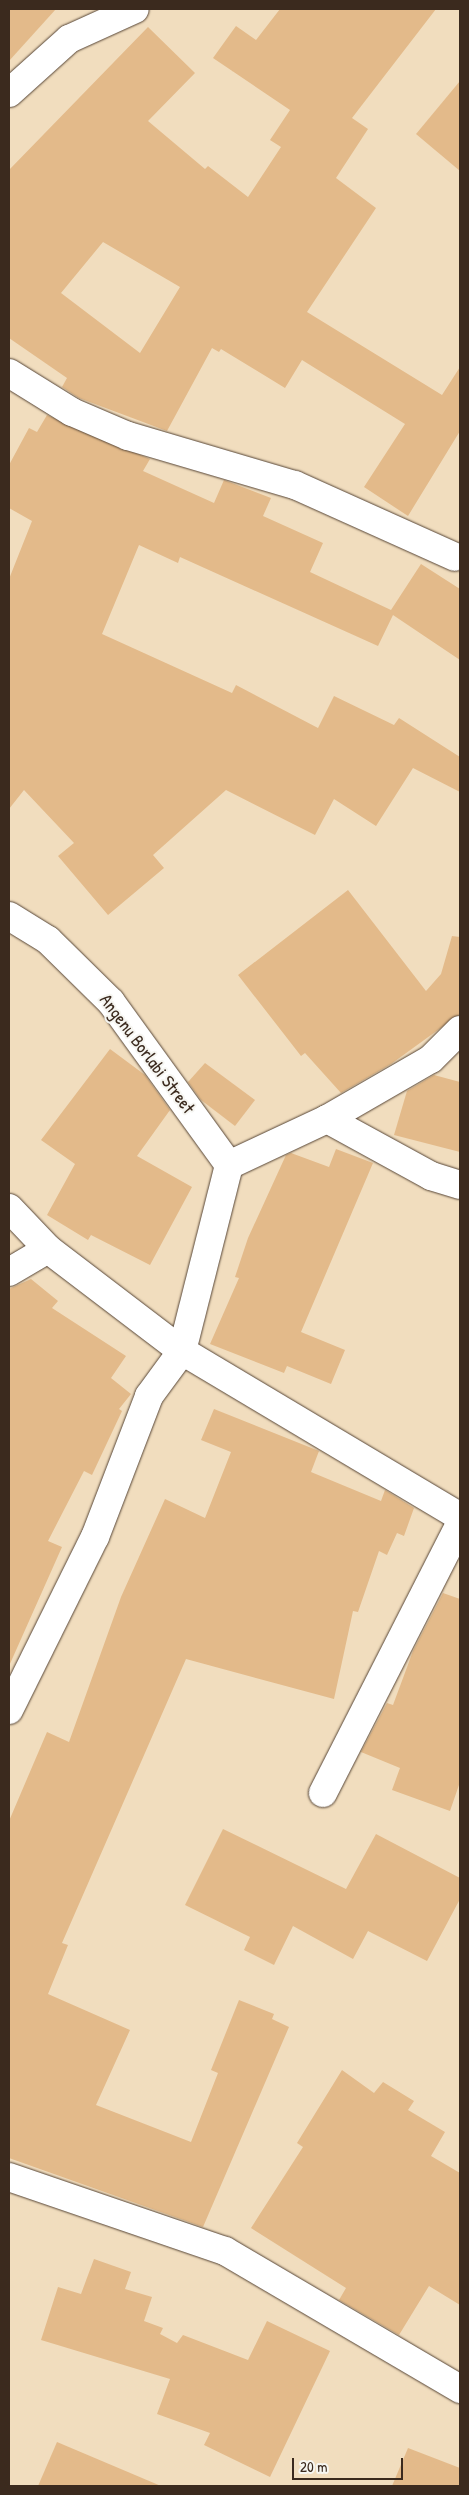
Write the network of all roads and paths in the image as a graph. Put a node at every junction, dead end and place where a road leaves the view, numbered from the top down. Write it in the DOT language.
graph roads {
  1 [pos="135,9"];
  2 [pos="9,93"];
  3 [pos="9,373"];
  4 [pos="455,557"];
  5 [pos="9,916"];
  6 [pos="460,1030"];
  7 [pos="327,1119"];
  8 [pos="229,1165"];
  9 [pos="460,1185"];
  10 [pos="9,1208"];
  11 [pos="48,1249"];
  12 [pos="9,1272"];
  13 [pos="182,1351"];
  14 [pos="460,1517"];
  15 [pos="460,1524"];
  16 [pos="9,1710"];
  17 [pos="323,1793"];
  18 [pos="9,2177"];
  19 [pos="460,2389"];
  1 -- 2 [label="street"];
  3 -- 4 [label="street"];
  5 -- 8 [label="street, Angenu Borlabi Street"];
  6 -- 7 [label="street"];
  7 -- 8 [label="street"];
  7 -- 9 [label="street"];
  8 -- 13 [label="street"];
  10 -- 11 [label="street"];
  11 -- 12 [label="street"];
  11 -- 13 [label="street"];
  13 -- 14 [label="street"];
  13 -- 16 [label="street"];
  15 -- 17 [label="street"];
  18 -- 19 [label="street"];
}
